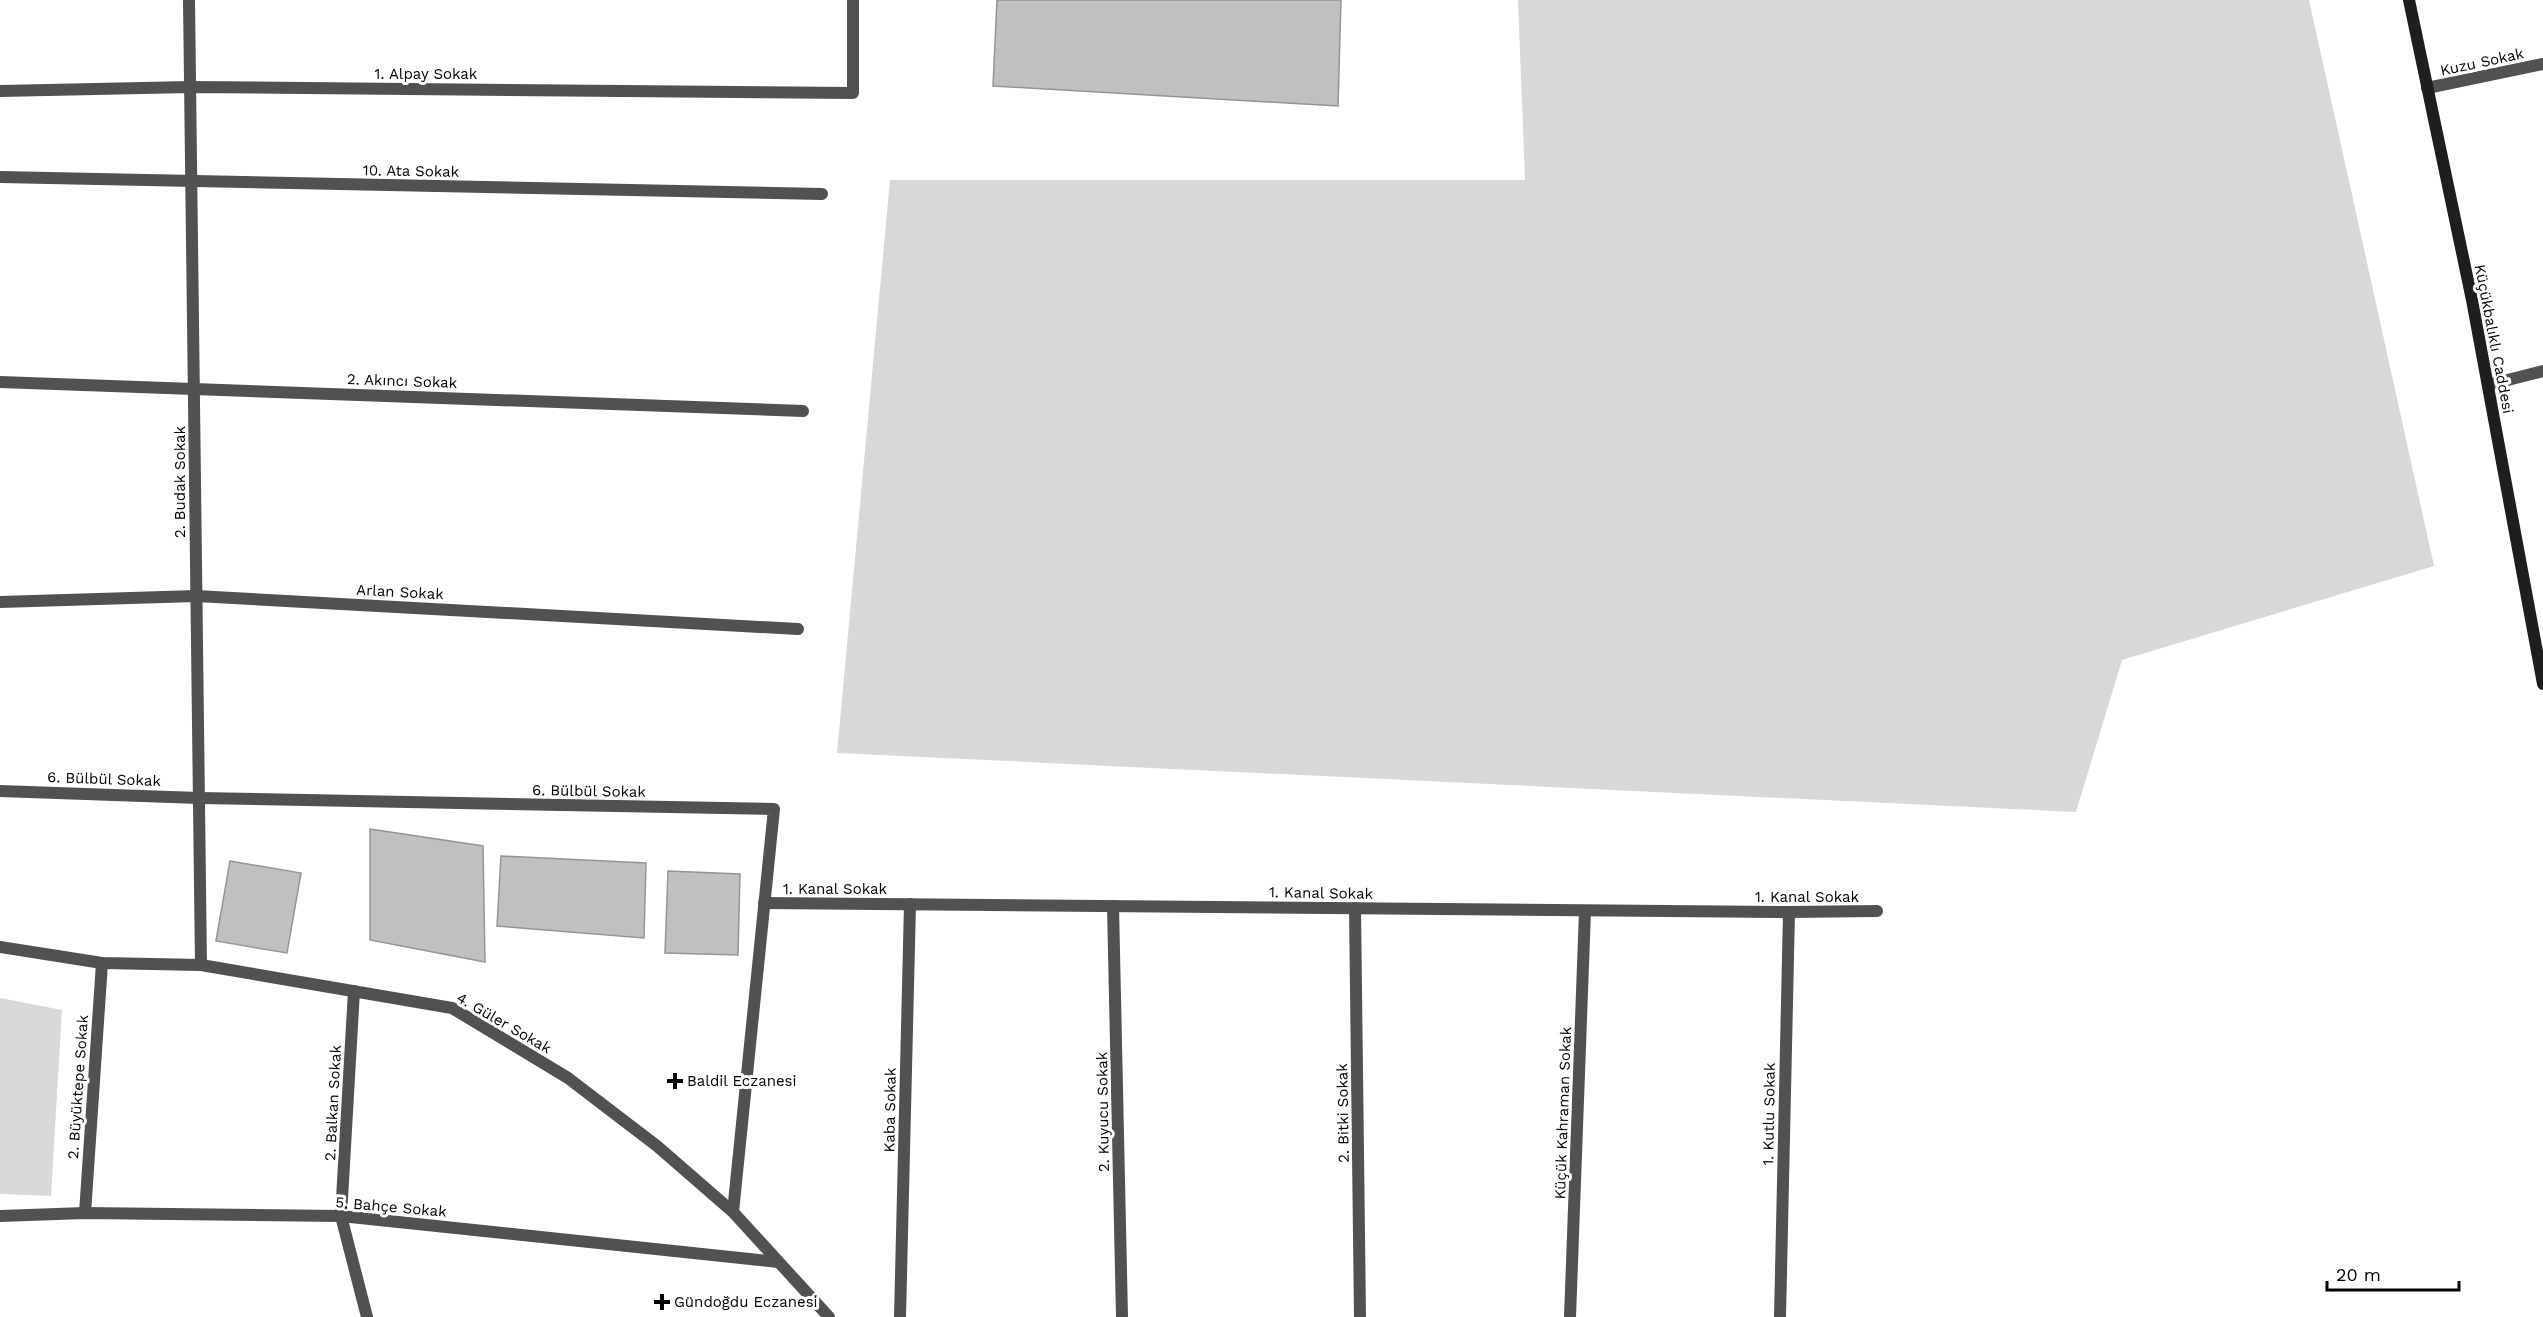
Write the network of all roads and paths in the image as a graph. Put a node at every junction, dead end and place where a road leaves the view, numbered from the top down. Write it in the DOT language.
graph roads {
  1 [pos="189,0"];
  2 [pos="853,0"];
  3 [pos="2409,0"];
  4 [pos="2543,64"];
  5 [pos="190,87"];
  6 [pos="2427,88"];
  7 [pos="0,91"];
  8 [pos="0,177"];
  9 [pos="190,182"];
  10 [pos="822,194"];
  11 [pos="2543,371"];
  12 [pos="0,382"];
  13 [pos="2488,385"];
  14 [pos="194,388"];
  15 [pos="803,411"];
  16 [pos="196,596"];
  17 [pos="0,602"];
  18 [pos="798,629"];
  19 [pos="2543,684"];
  20 [pos="0,791"];
  21 [pos="199,798"];
  22 [pos="764,903"];
  23 [pos="910,904"];
  24 [pos="1113,906"];
  25 [pos="1355,908"];
  26 [pos="1585,910"];
  27 [pos="1877,911"];
  28 [pos="1789,912"];
  29 [pos="0,948"];
  30 [pos="102,963"];
  31 [pos="201,964"];
  32 [pos="354,991"];
  33 [pos="732,1212"];
  34 [pos="85,1213"];
  35 [pos="0,1216"];
  36 [pos="341,1216"];
  37 [pos="778,1262"];
  38 [pos="822,1314"];
  39 [pos="368,1317"];
  40 [pos="900,1317"];
  41 [pos="1122,1317"];
  42 [pos="1360,1317"];
  43 [pos="1570,1317"];
  44 [pos="1780,1317"];
  1 -- 5 [label="street, 2. Budak Sokak"];
  2 -- 5 [label="street, 1. Alpay Sokak"];
  3 -- 6 [label="main road, Küçükbalıklı Caddesi"];
  4 -- 6 [label="street, Kuzu Sokak"];
  5 -- 7 [label="street, 1. Alpay Sokak"];
  5 -- 9 [label="street, 2. Budak Sokak"];
  6 -- 13 [label="main road, Küçükbalıklı Caddesi"];
  8 -- 9 [label="street, 10. Ata Sokak"];
  9 -- 10 [label="street, 10. Ata Sokak"];
  9 -- 14 [label="street, 2. Budak Sokak"];
  11 -- 13 [label="street"];
  12 -- 14 [label="street, 2. Akıncı Sokak"];
  13 -- 19 [label="main road, Küçükbalıklı Caddesi"];
  14 -- 15 [label="street, 2. Akıncı Sokak"];
  14 -- 16 [label="street, 2. Budak Sokak"];
  16 -- 17 [label="street, Arlan Sokak"];
  16 -- 18 [label="street, Arlan Sokak"];
  16 -- 21 [label="street, 2. Budak Sokak"];
  20 -- 21 [label="street, 6. Bülbül Sokak"];
  21 -- 22 [label="street, 6. Bülbül Sokak"];
  21 -- 31 [label="street, 2. Budak Sokak"];
  22 -- 23 [label="street, 1. Kanal Sokak"];
  22 -- 33 [label="street, 6. Bülbül Sokak"];
  23 -- 24 [label="street, 1. Kanal Sokak"];
  23 -- 40 [label="street, Kaba Sokak"];
  24 -- 25 [label="street, 1. Kanal Sokak"];
  24 -- 41 [label="street, 2. Kuyucu Sokak"];
  25 -- 26 [label="street, 1. Kanal Sokak"];
  25 -- 42 [label="street, 2. Bitki Sokak"];
  26 -- 28 [label="street, 1. Kanal Sokak"];
  26 -- 43 [label="street, Küçük Kahraman Sokak"];
  27 -- 28 [label="street, 1. Kanal Sokak"];
  28 -- 44 [label="street, 1. Kutlu Sokak"];
  29 -- 30 [label="street, 4. Güler Sokak"];
  30 -- 31 [label="street, 4. Güler Sokak"];
  30 -- 34 [label="street, 2. Büyüktepe Sokak"];
  31 -- 32 [label="street, 4. Güler Sokak"];
  32 -- 33 [label="street, 4. Güler Sokak"];
  32 -- 36 [label="street, 2. Balkan Sokak"];
  33 -- 37 [label="street, 4. Güler Sokak"];
  34 -- 35 [label="street, 5. Bahçe Sokak"];
  34 -- 36 [label="street, 5. Bahçe Sokak"];
  36 -- 37 [label="street, 5. Bahçe Sokak"];
  36 -- 39 [label="street, 2. Balkan Sokak"];
  37 -- 38 [label="street, 4. Güler Sokak"];
}
